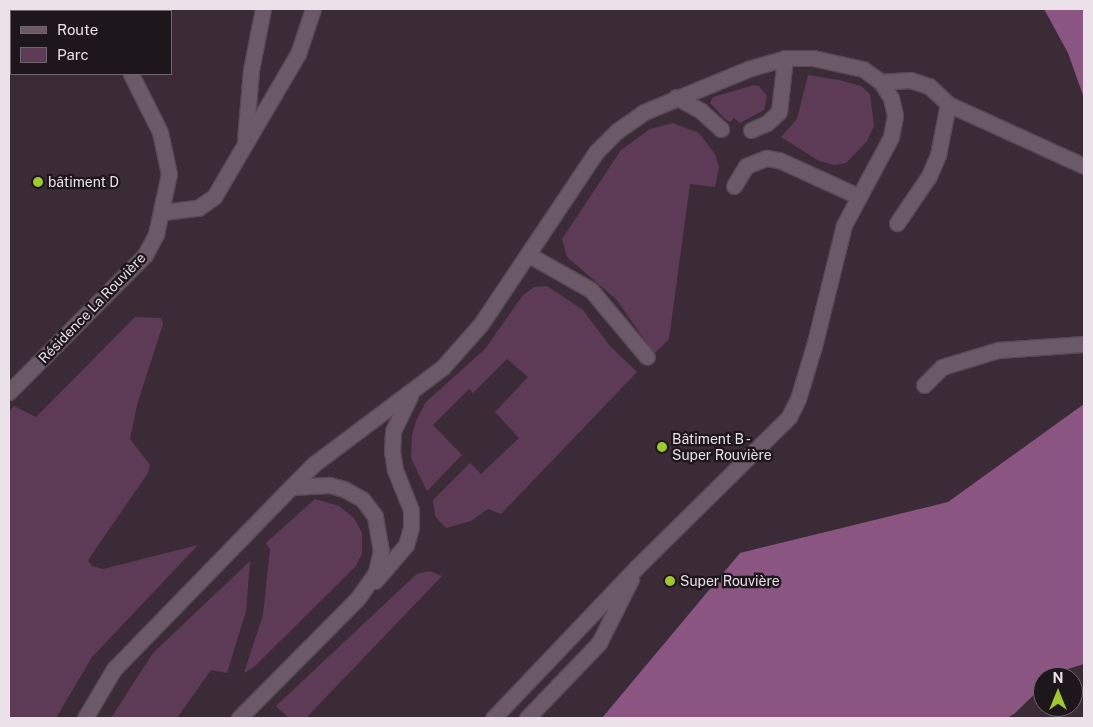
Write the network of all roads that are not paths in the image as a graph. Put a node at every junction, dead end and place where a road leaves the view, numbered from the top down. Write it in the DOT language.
graph roads {
  1 [pos="263,9"];
  2 [pos="313,9"];
  3 [pos="785,58"];
  4 [pos="131,75"];
  5 [pos="882,82"];
  6 [pos="676,97"];
  7 [pos="948,104"];
  8 [pos="720,129"];
  9 [pos="751,130"];
  10 [pos="245,149"];
  11 [pos="1084,166"];
  12 [pos="734,186"];
  13 [pos="858,196"];
  14 [pos="163,212"];
  15 [pos="897,223"];
  16 [pos="529,255"];
  17 [pos="1084,344"];
  18 [pos="647,357"];
  19 [pos="924,385"];
  20 [pos="417,387"];
  21 [pos="9,392"];
  22 [pos="291,487"];
  23 [pos="637,567"];
  24 [pos="358,598"];
  25 [pos="84,718"];
  26 [pos="239,718"];
  27 [pos="493,718"];
  28 [pos="527,718"];
  1 -- 10 [label="street"];
  2 -- 10 [label="street"];
  3 -- 5 [label="street"];
  3 -- 6 [label="street"];
  3 -- 9 [label="street"];
  4 -- 14 [label="street, Résidence La Rouvière"];
  5 -- 7 [label="street"];
  5 -- 13 [label="street"];
  6 -- 8 [label="street"];
  6 -- 16 [label="street"];
  7 -- 11 [label="street"];
  7 -- 15 [label="street"];
  10 -- 14 [label="street"];
  12 -- 13 [label="street"];
  13 -- 23 [label="street"];
  14 -- 21 [label="street, Résidence La Rouvière"];
  16 -- 18 [label="street"];
  16 -- 20 [label="street"];
  17 -- 19 [label="street"];
  20 -- 22 [label="street"];
  20 -- 24 [label="street"];
  22 -- 24 [label="street"];
  22 -- 25 [label="street"];
  23 -- 27 [label="street"];
  23 -- 28 [label="street"];
  24 -- 26 [label="street"];
}
